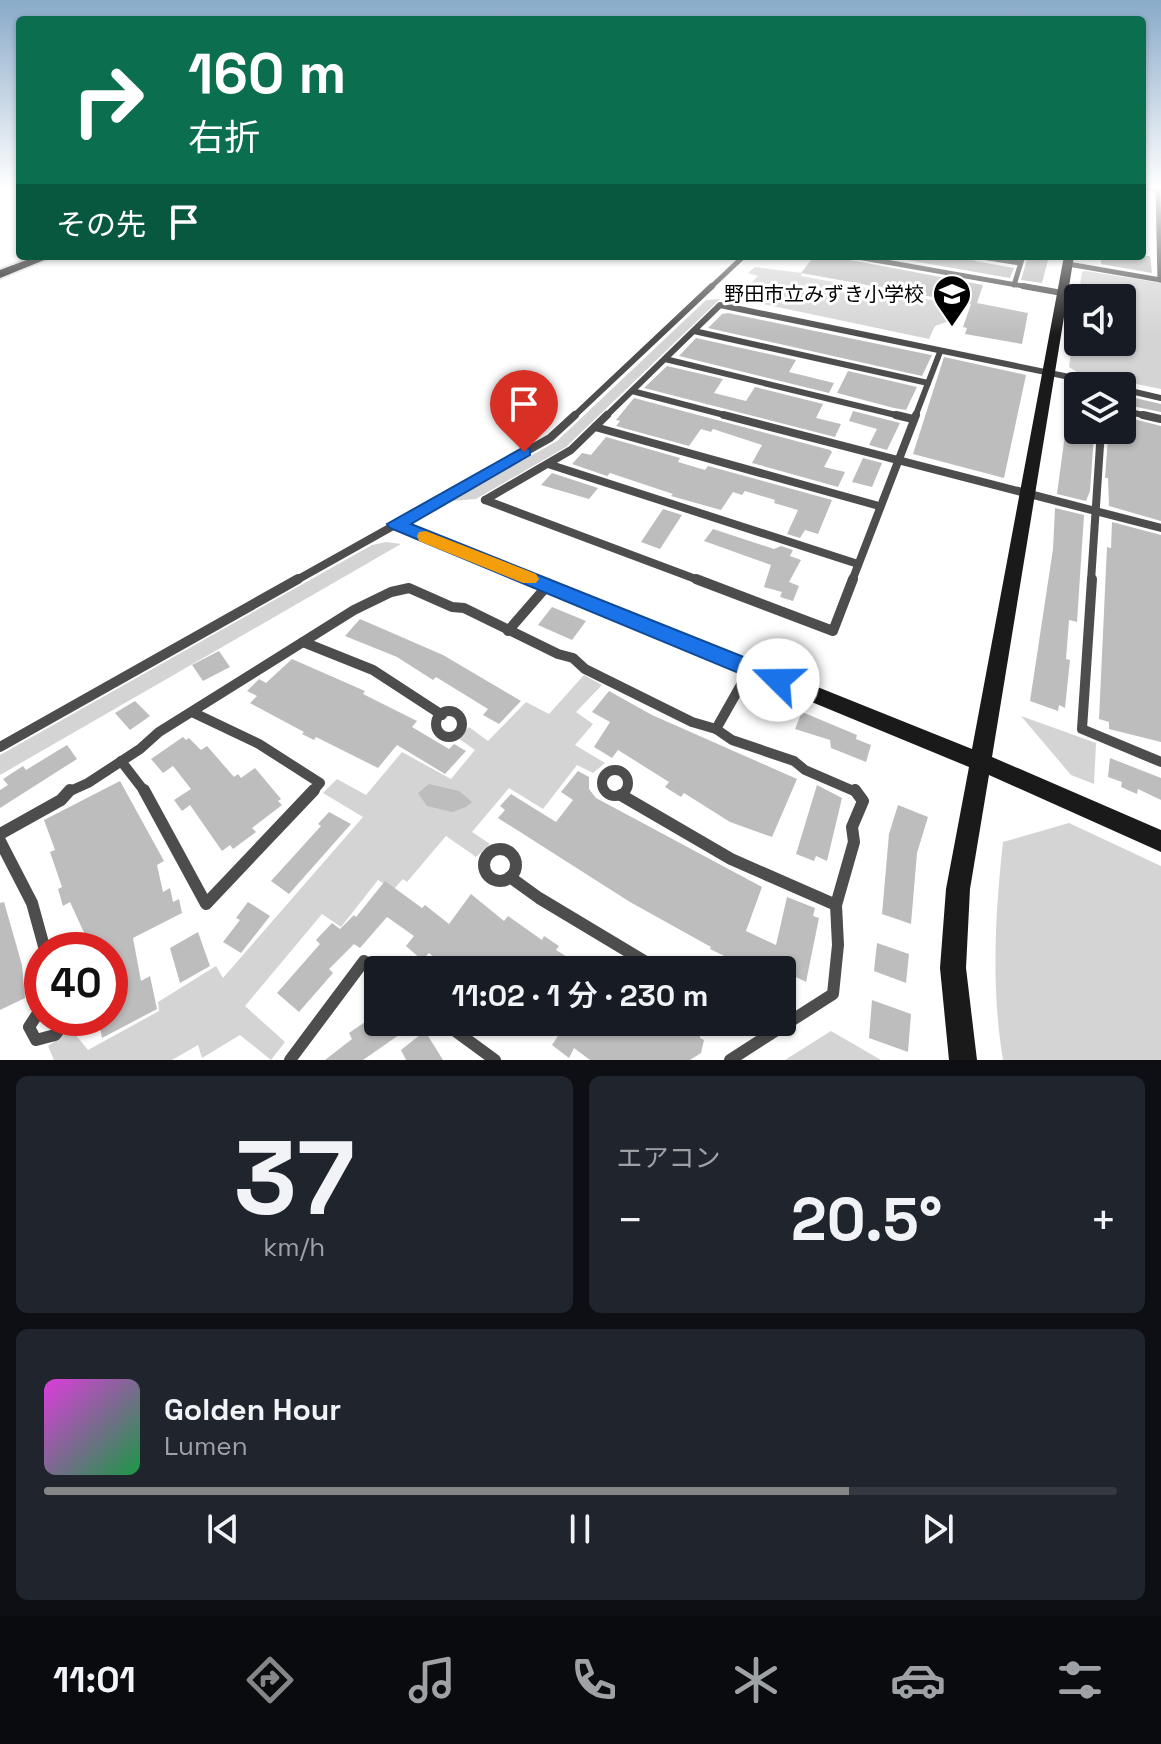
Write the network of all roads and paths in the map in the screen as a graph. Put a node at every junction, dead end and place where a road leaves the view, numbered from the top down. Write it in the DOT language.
graph roads {
  1 [pos="1160,240"];
  2 [pos="1160,259"];
  3 [pos="37,260"];
  4 [pos="740,260"];
  5 [pos="874,260"];
  6 [pos="1001,260"];
  7 [pos="1021,260"];
  8 [pos="1068,260"];
  9 [pos="1020,263"];
  10 [pos="0,274"];
  11 [pos="1161,280"];
  12 [pos="1014,285"];
  13 [pos="1062,293"];
  14 [pos="694,331"];
  15 [pos="940,352"];
  16 [pos="665,359"];
  17 [pos="1049,372"];
  18 [pos="1064,375"];
  19 [pos="928,383"];
  20 [pos="632,391"];
  21 [pos="1136,392"];
  22 [pos="1161,398"];
  23 [pos="1136,413"];
  24 [pos="913,419"];
  25 [pos="1161,419"];
  26 [pos="595,427"];
  27 [pos="1100,444"];
  28 [pos="898,460"];
  29 [pos="548,464"];
  30 [pos="1029,494"];
  31 [pos="879,506"];
  32 [pos="1097,512"];
  33 [pos="396,524"];
  34 [pos="1161,528"];
  35 [pos="858,564"];
  36 [pos="547,586"];
  37 [pos="508,631"];
  38 [pos="303,642"];
  39 [pos="750,669"];
  40 [pos="194,713"];
  41 [pos="442,715"];
  42 [pos="716,729"];
  43 [pos="0,747"];
  44 [pos="121,761"];
  45 [pos="980,762"];
  46 [pos="1161,762"];
  47 [pos="621,795"];
  48 [pos="0,834"];
  49 [pos="0,841"];
  50 [pos="1161,841"];
  51 [pos="510,877"];
  52 [pos="836,905"];
  53 [pos="40,932"];
  54 [pos="636,956"];
  55 [pos="364,961"];
  56 [pos="796,1017"];
  57 [pos="32,1036"];
  58 [pos="51,1036"];
  59 [pos="462,1036"];
  60 [pos="767,1036"];
  61 [pos="290,1060"];
  62 [pos="495,1060"];
  63 [pos="730,1060"];
  64 [pos="963,1060"];
  1 -- 2 [label="street"];
  2 -- 11 [label="street"];
  3 -- 10 [label="main road"];
  4 -- 33 [label="street"];
  5 -- 12 [label="street"];
  6 -- 9 [label="street"];
  7 -- 9 [label="street"];
  8 -- 11 [label="street"];
  8 -- 13 [label="street"];
  9 -- 12 [label="street"];
  12 -- 13 [label="street"];
  13 -- 17 [label="street"];
  14 -- 15 [label="street"];
  14 -- 16 [label="street"];
  14 -- 19 [label="street"];
  15 -- 17 [label="street"];
  15 -- 19 [label="street"];
  16 -- 20 [label="street"];
  16 -- 24 [label="street"];
  17 -- 18 [label="street"];
  17 -- 30 [label="street"];
  19 -- 24 [label="street"];
  20 -- 26 [label="street"];
  20 -- 28 [label="street"];
  21 -- 22 [label="street"];
  23 -- 25 [label="street"];
  24 -- 28 [label="street"];
  26 -- 29 [label="street"];
  26 -- 31 [label="street"];
  27 -- 32 [label="street"];
  28 -- 30 [label="street"];
  28 -- 31 [label="street"];
  29 -- 35 [label="street"];
  29 -- 35 [label="street"];
  30 -- 32 [label="street"];
  30 -- 45 [label="street"];
  31 -- 35 [label="street"];
  32 -- 34 [label="street"];
  32 -- 46 [label="street"];
  33 -- 36 [label="street"];
  33 -- 43 [label="street"];
  36 -- 37 [label="street"];
  36 -- 39 [label="street"];
  37 -- 38 [label="street"];
  37 -- 42 [label="street"];
  38 -- 40 [label="street"];
  38 -- 41 [label="street"];
  39 -- 42 [label="street"];
  39 -- 45 [label="street"];
  40 -- 44 [label="street"];
  40 -- 44 [label="street"];
  42 -- 52 [label="street"];
  44 -- 48 [label="street"];
  45 -- 50 [label="street"];
  45 -- 64 [label="street"];
  47 -- 52 [label="street"];
  49 -- 53 [label="street"];
  51 -- 54 [label="street"];
  52 -- 56 [label="street"];
  55 -- 61 [label="street"];
  57 -- 58 [label="street"];
  59 -- 62 [label="street"];
  60 -- 63 [label="street"];
}
